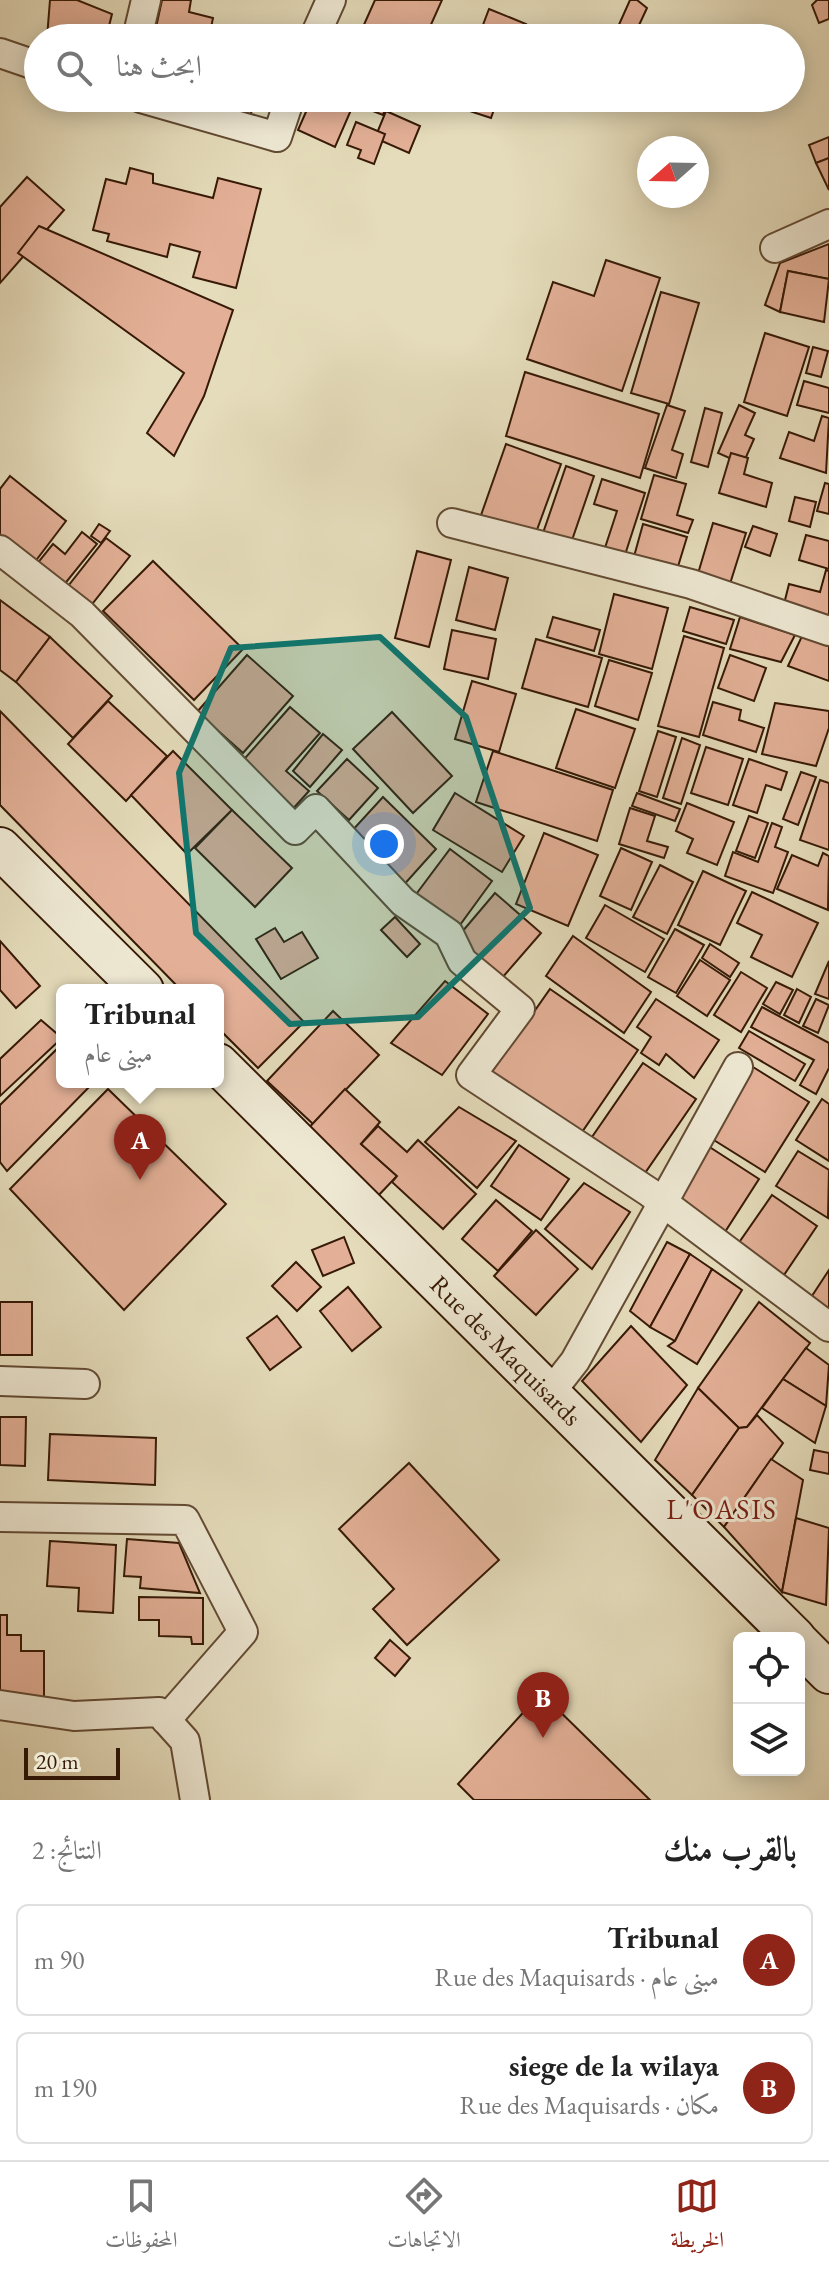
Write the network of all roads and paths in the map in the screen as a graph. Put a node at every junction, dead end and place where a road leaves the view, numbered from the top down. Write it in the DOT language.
graph roads {
  1 [pos="146,0"];
  2 [pos="331,0"];
  3 [pos="140,24"];
  4 [pos="320,24"];
  5 [pos="0,53"];
  6 [pos="24,61"];
  7 [pos="190,112"];
  8 [pos="285,112"];
  9 [pos="829,224"];
  10 [pos="775,248"];
  11 [pos="452,523"];
  12 [pos="0,550"];
  13 [pos="829,631"];
  14 [pos="0,848"];
  15 [pos="137,984"];
  16 [pos="738,1067"];
  17 [pos="224,1070"];
  18 [pos="664,1204"];
  19 [pos="829,1327"];
  20 [pos="0,1381"];
  21 [pos="85,1384"];
  22 [pos="550,1393"];
  23 [pos="0,1517"];
  24 [pos="789,1632"];
  25 [pos="805,1649"];
  26 [pos="829,1673"];
  27 [pos="0,1705"];
  28 [pos="166,1720"];
  29 [pos="195,1800"];
  1 -- 3 [label="street"];
  2 -- 4 [label="street"];
  5 -- 6 [label="street"];
  7 -- 8 [label="street"];
  9 -- 10 [label="street"];
  11 -- 13 [label="street"];
  12 -- 18 [label="street"];
  14 -- 15 [label="main road"];
  16 -- 18 [label="street"];
  17 -- 22 [label="main road, Rue des Maquisards"];
  18 -- 19 [label="street"];
  18 -- 22 [label="street"];
  20 -- 21 [label="street"];
  22 -- 24 [label="main road, Rue des Maquisards"];
  23 -- 28 [label="street"];
  25 -- 26 [label="main road"];
  27 -- 28 [label="street"];
  28 -- 29 [label="street"];
}
